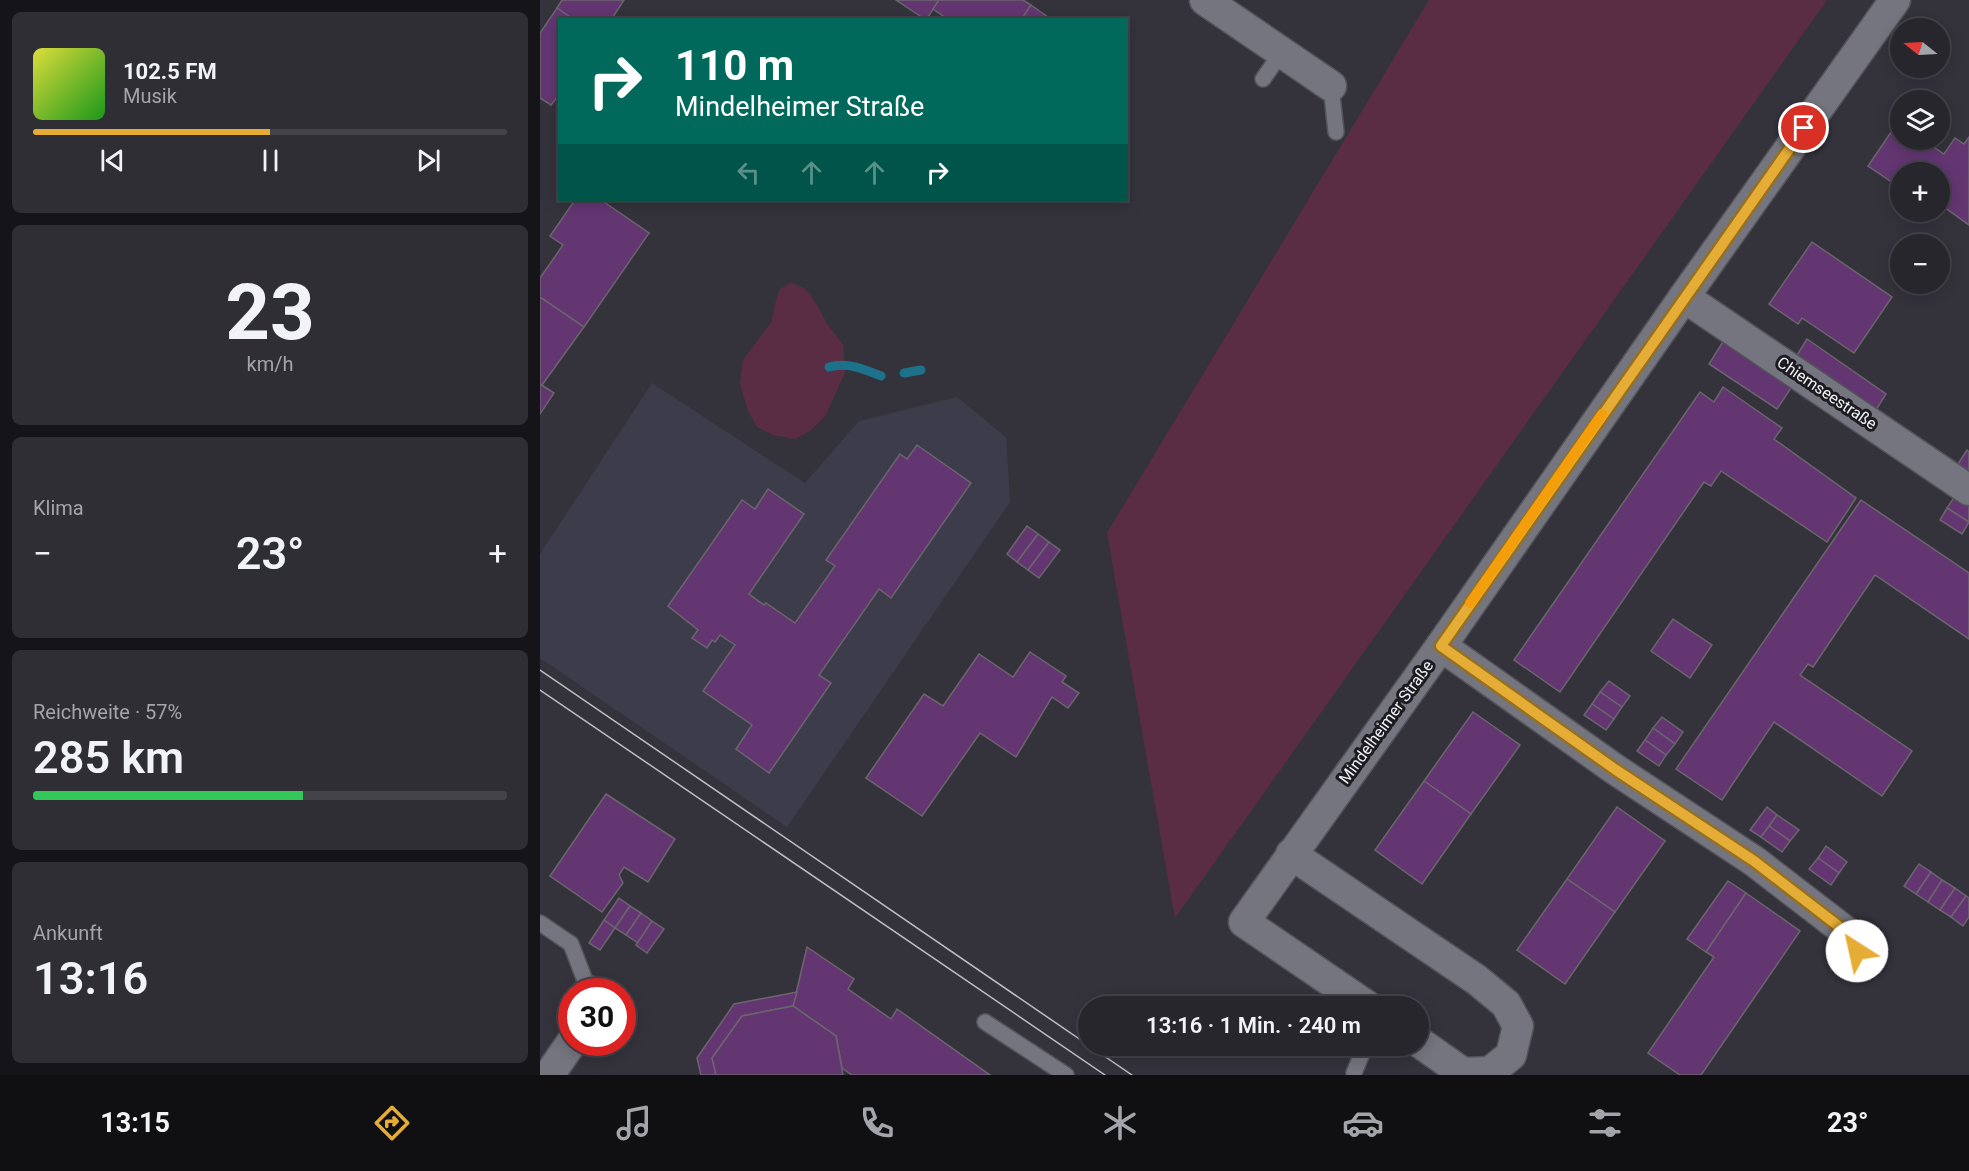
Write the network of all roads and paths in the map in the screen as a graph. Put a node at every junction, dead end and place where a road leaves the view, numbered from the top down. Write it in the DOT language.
graph roads {
  1 [pos="1205,0"];
  2 [pos="1895,0"];
  3 [pos="1282,52"];
  4 [pos="1263,79"];
  5 [pos="1331,86"];
  6 [pos="1336,132"];
  7 [pos="1684,297"];
  8 [pos="1969,490"];
  9 [pos="1441,646"];
  10 [pos="1291,854"];
  11 [pos="540,923"];
  12 [pos="1857,951"];
  13 [pos="584,978"];
  14 [pos="1352,996"];
  15 [pos="985,1022"];
  16 [pos="1429,1049"];
  17 [pos="562,1056"];
  18 [pos="1361,1056"];
  19 [pos="1354,1073"];
  20 [pos="549,1075"];
  21 [pos="1066,1075"];
  1 -- 3 [label="street"];
  2 -- 7 [label="street, Mindelheimer Straße"];
  3 -- 4 [label="lane"];
  3 -- 5 [label="street"];
  5 -- 6 [label="lane"];
  7 -- 8 [label="street, Chiemseestraße"];
  7 -- 9 [label="street, Mindelheimer Straße"];
  9 -- 10 [label="street, Mindelheimer Straße"];
  9 -- 12 [label="street"];
  10 -- 14 [label="street, Mindelheimer Straße"];
  10 -- 16 [label="street"];
  11 -- 13 [label="lane"];
  15 -- 21 [label="lane"];
  17 -- 20 [label="street"];
  18 -- 19 [label="lane"];
}
